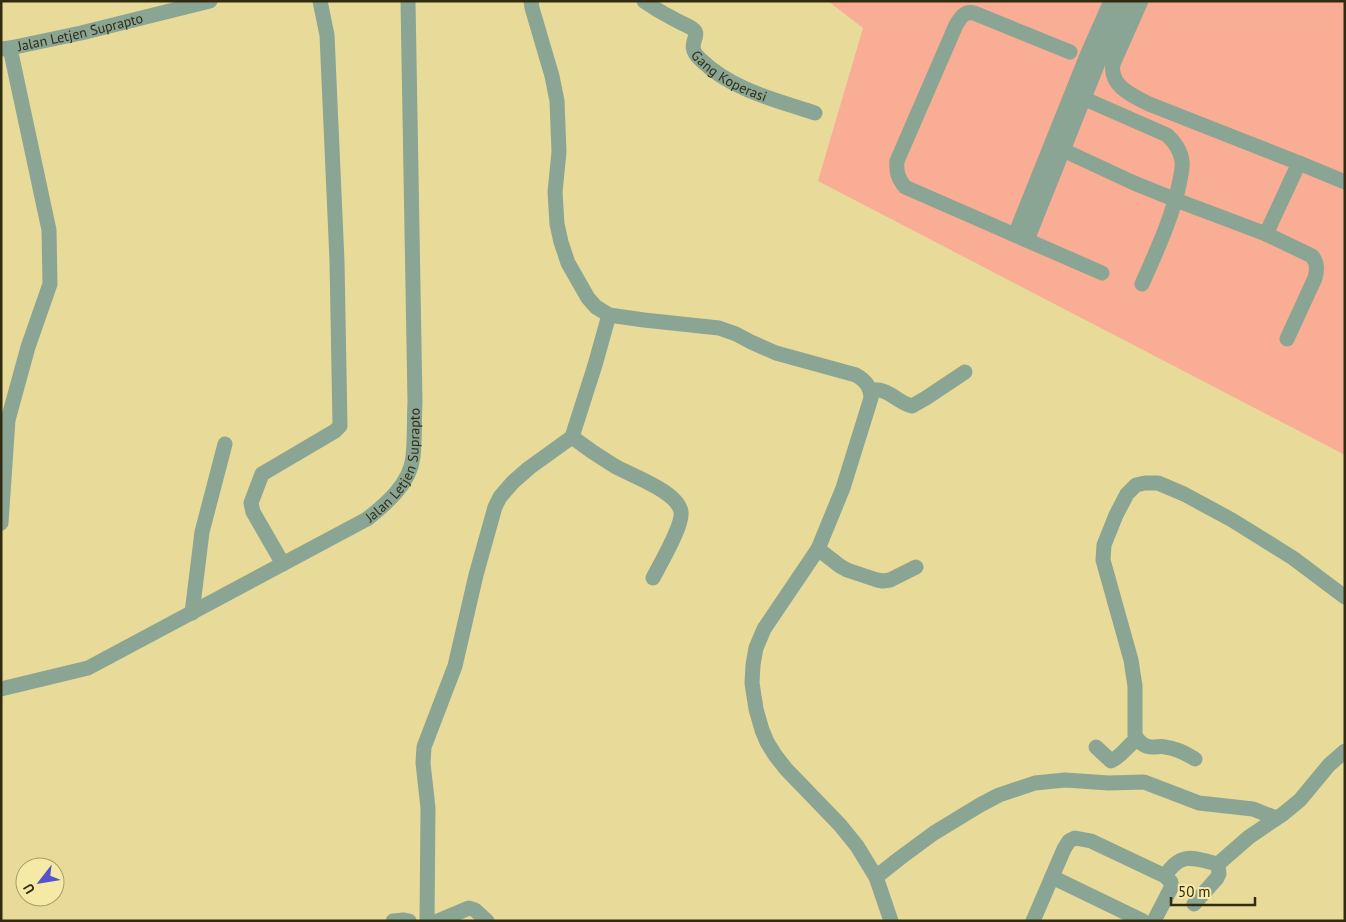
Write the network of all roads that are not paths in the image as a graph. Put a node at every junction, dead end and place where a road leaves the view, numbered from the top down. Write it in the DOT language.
graph roads {
  1 [pos="210,1"];
  2 [pos="320,1"];
  3 [pos="408,1"];
  4 [pos="532,1"];
  5 [pos="644,1"];
  6 [pos="1111,1"];
  7 [pos="1127,1"];
  8 [pos="1141,1"];
  9 [pos="6,48"];
  10 [pos="1070,52"];
  11 [pos="1094,55"];
  12 [pos="1084,99"];
  13 [pos="815,113"];
  14 [pos="1063,150"];
  15 [pos="1299,163"];
  16 [pos="1345,182"];
  17 [pos="1176,200"];
  18 [pos="1266,234"];
  19 [pos="1021,237"];
  20 [pos="1102,273"];
  21 [pos="1142,284"];
  22 [pos="609,315"];
  23 [pos="1287,339"];
  24 [pos="965,372"];
  25 [pos="870,390"];
  26 [pos="6,408"];
  27 [pos="572,437"];
  28 [pos="225,444"];
  29 [pos="1,523"];
  30 [pos="818,549"];
  31 [pos="283,564"];
  32 [pos="916,567"];
  33 [pos="653,578"];
  34 [pos="1345,597"];
  35 [pos="192,613"];
  36 [pos="1,690"];
  37 [pos="1137,739"];
  38 [pos="1096,747"];
  39 [pos="1345,751"];
  40 [pos="1195,759"];
  41 [pos="1276,818"];
  42 [pos="1218,864"];
  43 [pos="1166,876"];
  44 [pos="1052,877"];
  45 [pos="876,878"];
  46 [pos="1194,904"];
  47 [pos="393,921"];
  48 [pos="409,921"];
  49 [pos="428,921"];
  50 [pos="438,921"];
  51 [pos="487,921"];
  52 [pos="891,921"];
  53 [pos="1033,921"];
  54 [pos="1143,921"];
  55 [pos="1154,921"];
  1 -- 9 [label="street, Jalan Letjen Suprapto"];
  2 -- 31 [label="street"];
  3 -- 31 [label="street, Jalan Letjen Suprapto"];
  4 -- 22 [label="street"];
  5 -- 13 [label="street, Gang Koperasi"];
  6 -- 11 [label="street"];
  7 -- 11 [label="street"];
  8 -- 15 [label="street"];
  9 -- 26 [label="street"];
  10 -- 19 [label="street"];
  11 -- 12 [label="street"];
  11 -- 19 [label="street"];
  12 -- 14 [label="street"];
  12 -- 17 [label="street"];
  14 -- 17 [label="street"];
  14 -- 19 [label="street"];
  15 -- 16 [label="street"];
  15 -- 18 [label="street"];
  17 -- 18 [label="street"];
  17 -- 21 [label="street"];
  18 -- 23 [label="street"];
  19 -- 20 [label="street"];
  22 -- 25 [label="street"];
  22 -- 27 [label="street"];
  24 -- 25 [label="street"];
  25 -- 30 [label="street"];
  26 -- 29 [label="street"];
  27 -- 33 [label="street"];
  27 -- 49 [label="street"];
  28 -- 35 [label="street"];
  30 -- 32 [label="street"];
  30 -- 45 [label="street"];
  31 -- 35 [label="street, Jalan Letjen Suprapto"];
  34 -- 37 [label="street"];
  35 -- 36 [label="street, Jalan Letjen Suprapto"];
  37 -- 38 [label="street"];
  37 -- 40 [label="street"];
  39 -- 41 [label="street"];
  41 -- 42 [label="street"];
  41 -- 45 [label="street"];
  42 -- 43 [label="street"];
  42 -- 46 [label="street"];
  43 -- 44 [label="street"];
  43 -- 55 [label="street"];
  44 -- 53 [label="street"];
  44 -- 54 [label="street"];
  45 -- 52 [label="street"];
  47 -- 48 [label="street"];
  50 -- 51 [label="street"];
}
